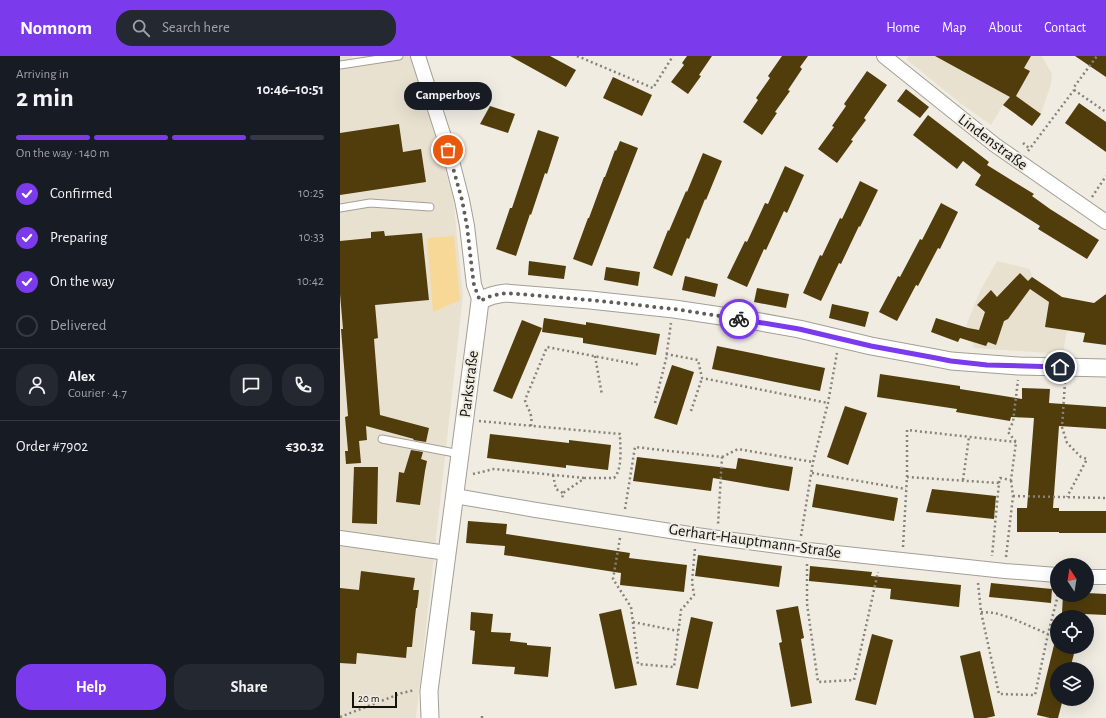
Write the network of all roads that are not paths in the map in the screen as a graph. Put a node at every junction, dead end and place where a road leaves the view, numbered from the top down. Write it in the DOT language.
graph roads {
  1 [pos="399,56"];
  2 [pos="418,56"];
  3 [pos="884,56"];
  4 [pos="340,65"];
  5 [pos="430,207"];
  6 [pos="340,208"];
  7 [pos="1106,222"];
  8 [pos="480,301"];
  9 [pos="1106,368"];
  10 [pos="382,438"];
  11 [pos="460,454"];
  12 [pos="455,496"];
  13 [pos="340,538"];
  14 [pos="447,553"];
  15 [pos="1050,574"];
  16 [pos="1094,577"];
  17 [pos="1106,577"];
  18 [pos="430,718"];
  1 -- 4 [label="lane"];
  2 -- 8 [label="street, Parkstraße"];
  3 -- 7 [label="street, Lindenstraße"];
  5 -- 6 [label="lane"];
  8 -- 9 [label="street"];
  8 -- 11 [label="street, Parkstraße"];
  10 -- 11 [label="lane"];
  11 -- 12 [label="street, Parkstraße"];
  12 -- 14 [label="street, Parkstraße"];
  12 -- 15 [label="street, Gerhart-Hauptmann-Straße"];
  13 -- 14 [label="street"];
  14 -- 18 [label="street, Parkstraße"];
  16 -- 17 [label="street"];
}
